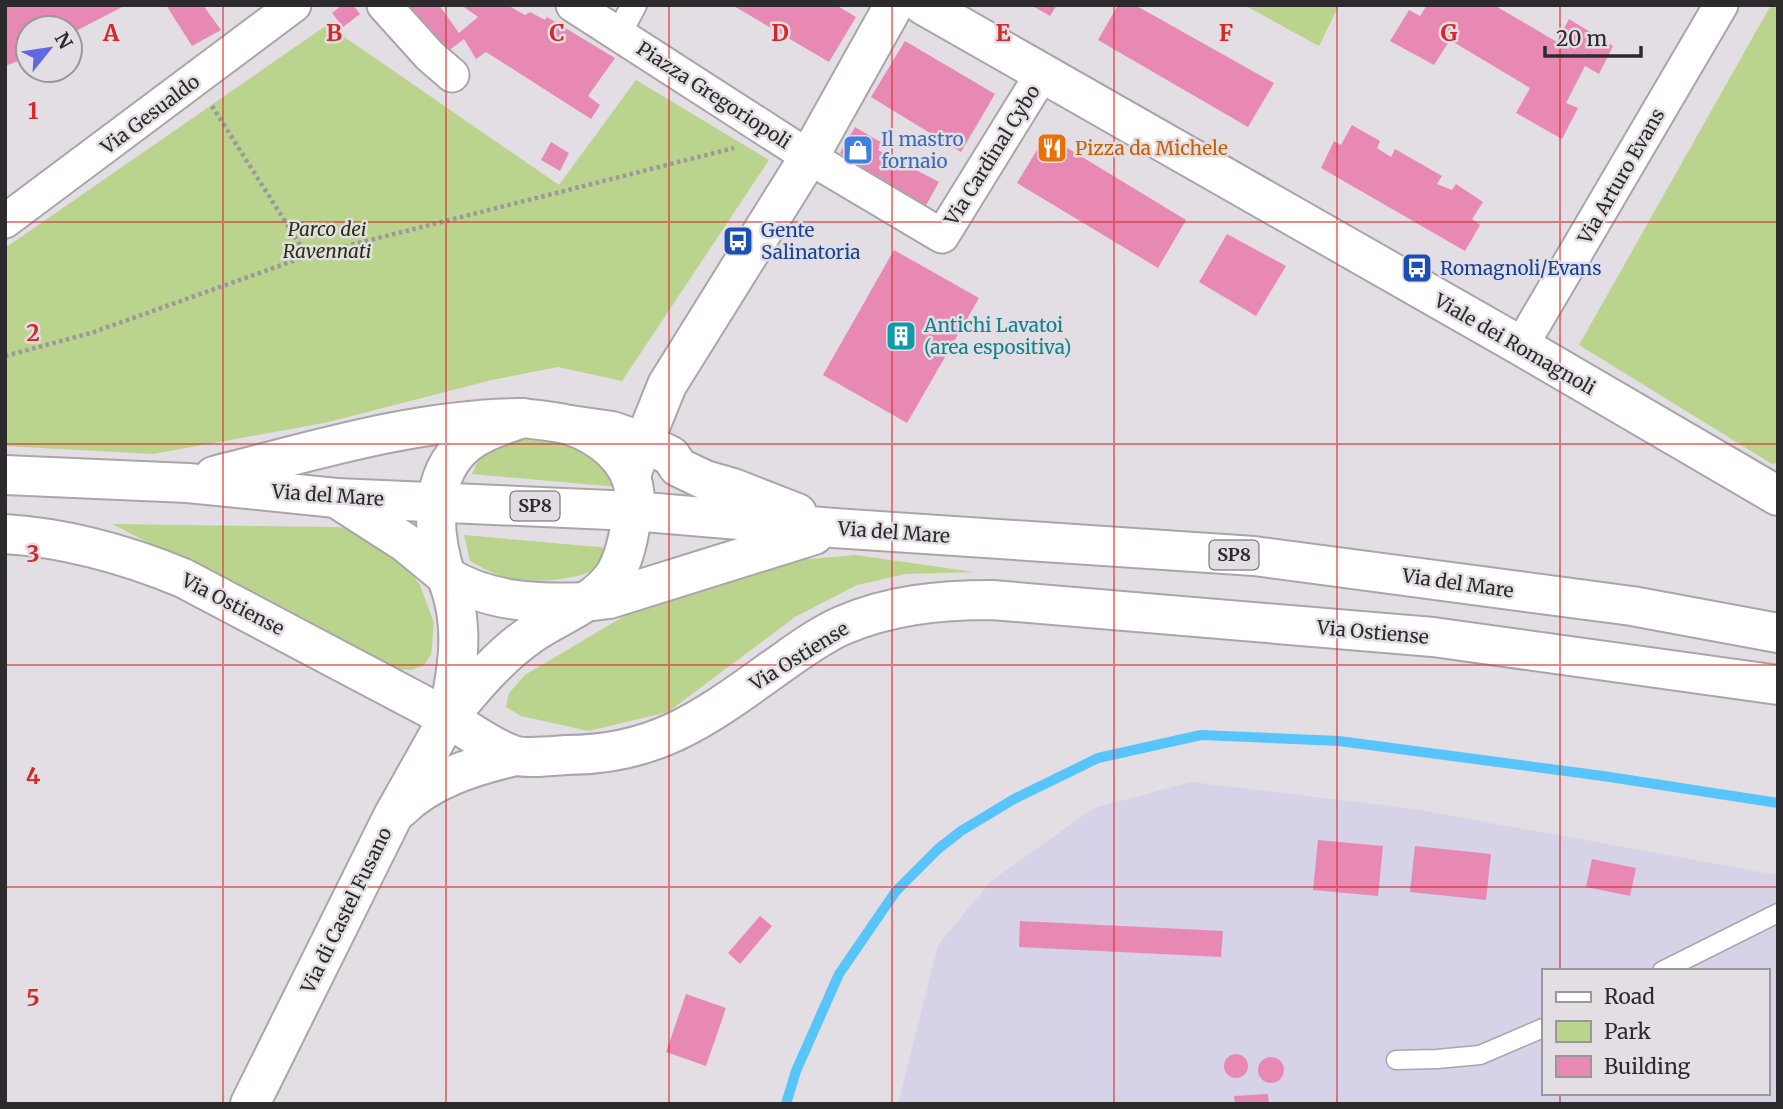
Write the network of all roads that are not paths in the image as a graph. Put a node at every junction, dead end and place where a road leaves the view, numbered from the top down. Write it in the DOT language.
graph roads {
  1 [pos="295,5"];
  2 [pos="384,5"];
  3 [pos="573,5"];
  4 [pos="894,5"];
  5 [pos="923,5"];
  6 [pos="1721,5"];
  7 [pos="626,19"];
  8 [pos="1042,74"];
  9 [pos="452,75"];
  10 [pos="794,147"];
  11 [pos="5,220"];
  12 [pos="942,236"];
  13 [pos="1521,346"];
  14 [pos="667,385"];
  15 [pos="522,418"];
  16 [pos="570,425"];
  17 [pos="5,475"];
  18 [pos="635,476"];
  19 [pos="188,482"];
  20 [pos="1778,496"];
  21 [pos="336,498"];
  22 [pos="437,501"];
  23 [pos="834,528"];
  24 [pos="5,534"];
  25 [pos="446,576"];
  26 [pos="585,603"];
  27 [pos="1778,633"];
  28 [pos="1778,685"];
  29 [pos="448,719"];
  30 [pos="515,756"];
  31 [pos="393,816"];
  32 [pos="1778,913"];
  33 [pos="1666,969"];
  34 [pos="1542,1028"];
  35 [pos="1396,1060"];
  36 [pos="250,1104"];
  1 -- 11 [label="street, Via Gesualdo"];
  2 -- 9 [label="street"];
  3 -- 7 [label="street, Piazza Gregoriopoli"];
  4 -- 10 [label="main road"];
  5 -- 8 [label="main road, Viale dei Romagnoli"];
  6 -- 13 [label="street, Via Arturo Evans"];
  7 -- 10 [label="street, Piazza Gregoriopoli"];
  8 -- 12 [label="street, Via Cardinal Cybo"];
  8 -- 13 [label="main road, Viale dei Romagnoli"];
  10 -- 12 [label="street, Piazza Gregoriopoli"];
  10 -- 14 [label="main road"];
  13 -- 20 [label="main road, Viale dei Romagnoli"];
  14 -- 16 [label="main road"];
  14 -- 18 [label="main road"];
  15 -- 16 [label="main road"];
  15 -- 19 [label="main road"];
  15 -- 22 [label="main road"];
  16 -- 18 [label="main road"];
  17 -- 19 [label="main road, Via del Mare / SP8"];
  18 -- 22 [label="main road, Via del Mare / SP8"];
  18 -- 23 [label="main road, Via del Mare / SP8"];
  18 -- 23 [label="main road"];
  18 -- 26 [label="main road"];
  19 -- 21 [label="main road, Via del Mare / SP8"];
  21 -- 22 [label="main road, Via del Mare / SP8"];
  21 -- 25 [label="main road"];
  22 -- 25 [label="main road"];
  23 -- 26 [label="main road"];
  23 -- 27 [label="main road, Via del Mare / SP8"];
  24 -- 29 [label="main road, Via Ostiense"];
  25 -- 26 [label="main road"];
  25 -- 29 [label="main road"];
  26 -- 29 [label="main road"];
  28 -- 30 [label="main road, Via Ostiense"];
  29 -- 30 [label="main road, Via Ostiense"];
  29 -- 31 [label="main road, Via di Castel Fusano"];
  30 -- 31 [label="main road"];
  31 -- 36 [label="main road, Via di Castel Fusano"];
  32 -- 33 [label="lane"];
  34 -- 35 [label="lane"];
}
